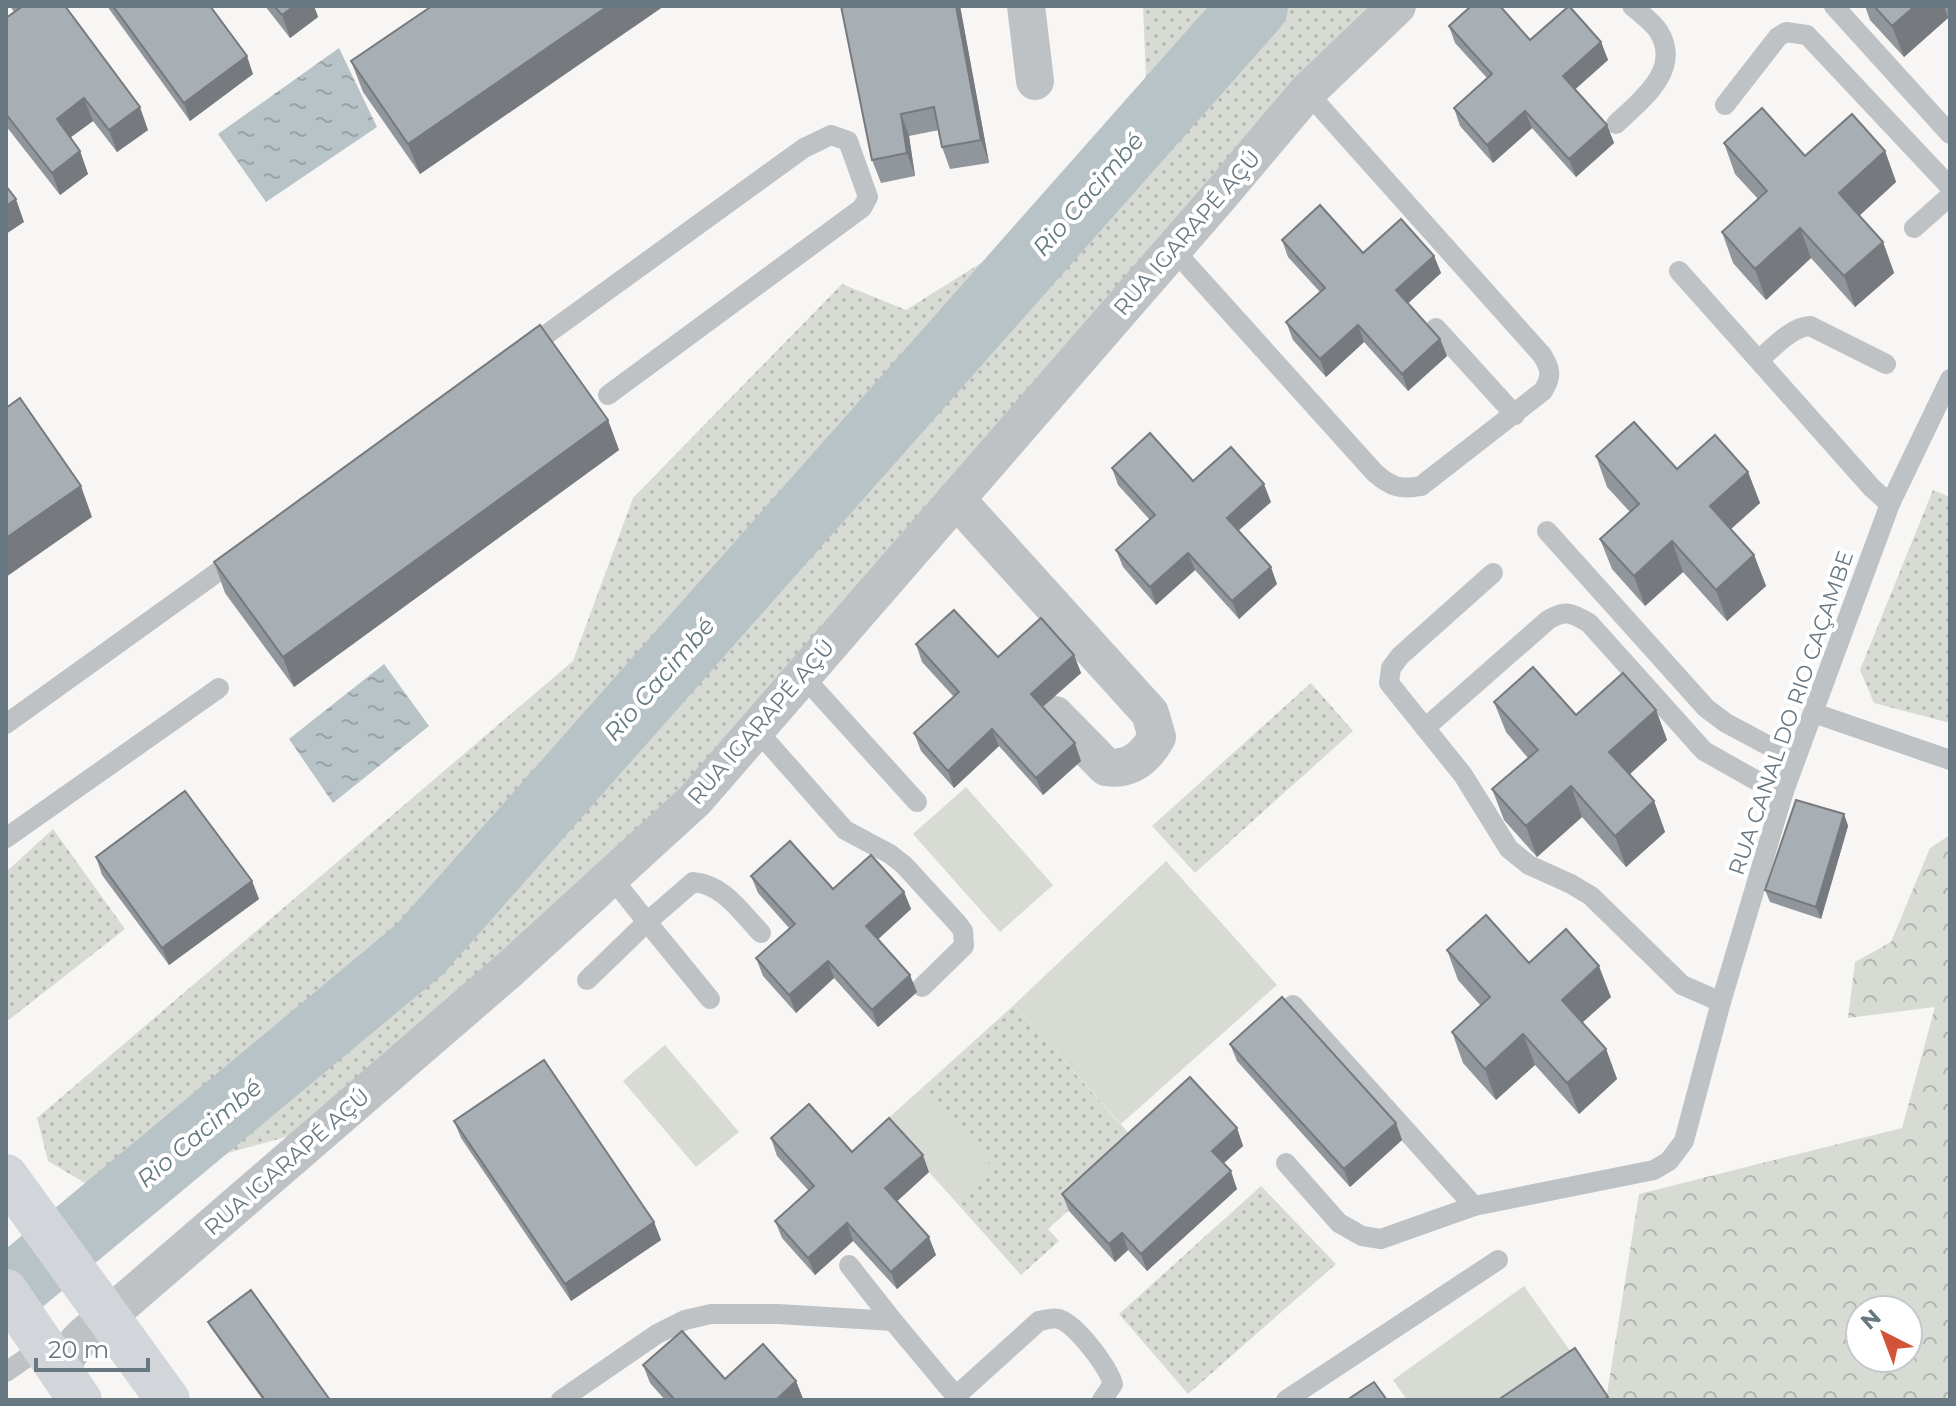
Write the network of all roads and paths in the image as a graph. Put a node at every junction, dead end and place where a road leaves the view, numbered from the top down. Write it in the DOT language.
graph roads {
  1 [pos="1026,6"];
  2 [pos="1397,6"];
  3 [pos="1632,6"];
  4 [pos="1834,6"];
  5 [pos="1035,81"];
  6 [pos="1307,92"];
  7 [pos="1725,105"];
  8 [pos="1616,124"];
  9 [pos="1950,134"];
  10 [pos="1950,187"];
  11 [pos="1950,196"];
  12 [pos="1914,228"];
  13 [pos="1173,249"];
  14 [pos="1679,271"];
  15 [pos="1436,328"];
  16 [pos="1759,360"];
  17 [pos="508,362"];
  18 [pos="1886,364"];
  19 [pos="1950,379"];
  20 [pos="608,395"];
  21 [pos="1515,415"];
  22 [pos="956,499"];
  23 [pos="1890,504"];
  24 [pos="1547,531"];
  25 [pos="250,549"];
  26 [pos="1493,573"];
  27 [pos="802,675"];
  28 [pos="219,688"];
  29 [pos="1814,713"];
  30 [pos="1055,715"];
  31 [pos="6,724"];
  32 [pos="755,728"];
  33 [pos="1425,728"];
  34 [pos="1795,760"];
  35 [pos="1950,760"];
  36 [pos="1784,791"];
  37 [pos="917,802"];
  38 [pos="6,838"];
  39 [pos="612,878"];
  40 [pos="647,922"];
  41 [pos="761,933"];
  42 [pos="587,980"];
  43 [pos="922,987"];
  44 [pos="710,999"];
  45 [pos="1721,1002"];
  46 [pos="1293,1005"];
  47 [pos="1286,1163"];
  48 [pos="6,1176"];
  49 [pos="1474,1206"];
  50 [pos="1498,1260"];
  51 [pos="849,1265"];
  52 [pos="107,1317"];
  53 [pos="893,1321"];
  54 [pos="45,1355"];
  55 [pos="6,1372"];
  56 [pos="957,1398"];
  57 [pos="168,1400"];
  58 [pos="561,1400"];
  59 [pos="1102,1400"];
  60 [pos="1286,1400"];
  1 -- 5 [label="street"];
  2 -- 6 [label="street, RUA IGARAPÉ AÇÚ"];
  3 -- 8 [label="lane"];
  4 -- 9 [label="lane"];
  6 -- 13 [label="street, RUA IGARAPÉ AÇÚ"];
  6 -- 21 [label="lane"];
  7 -- 10 [label="lane"];
  11 -- 12 [label="lane"];
  13 -- 21 [label="lane"];
  13 -- 22 [label="street, RUA IGARAPÉ AÇÚ"];
  14 -- 16 [label="lane"];
  15 -- 21 [label="lane"];
  16 -- 18 [label="lane"];
  16 -- 23 [label="lane"];
  17 -- 20 [label="lane"];
  19 -- 23 [label="lane, RUA CANAL DO RIO CAÇAMBE"];
  22 -- 27 [label="street, RUA IGARAPÉ AÇÚ"];
  22 -- 30 [label="street"];
  23 -- 29 [label="lane, RUA CANAL DO RIO CAÇAMBE"];
  24 -- 34 [label="lane"];
  25 -- 31 [label="lane"];
  26 -- 33 [label="lane"];
  27 -- 32 [label="street, RUA IGARAPÉ AÇÚ"];
  27 -- 37 [label="lane"];
  28 -- 38 [label="lane"];
  29 -- 34 [label="lane, RUA CANAL DO RIO CAÇAMBE"];
  29 -- 35 [label="lane"];
  32 -- 39 [label="street, RUA IGARAPÉ AÇÚ"];
  32 -- 43 [label="lane"];
  33 -- 36 [label="lane"];
  33 -- 45 [label="lane"];
  34 -- 36 [label="lane, RUA CANAL DO RIO CAÇAMBE"];
  36 -- 45 [label="lane, RUA CANAL DO RIO CAÇAMBE"];
  39 -- 40 [label="lane"];
  39 -- 52 [label="street, RUA IGARAPÉ AÇÚ"];
  40 -- 41 [label="lane"];
  40 -- 42 [label="lane"];
  40 -- 44 [label="lane"];
  45 -- 49 [label="lane, RUA CANAL DO RIO CAÇAMBE"];
  46 -- 49 [label="lane"];
  47 -- 49 [label="lane"];
  48 -- 52 [label="main road"];
  50 -- 60 [label="lane"];
  51 -- 53 [label="lane"];
  52 -- 54 [label="street, RUA IGARAPÉ AÇÚ"];
  52 -- 57 [label="main road"];
  53 -- 56 [label="lane"];
  53 -- 58 [label="lane"];
  54 -- 55 [label="lane"];
  56 -- 59 [label="lane"];
}
